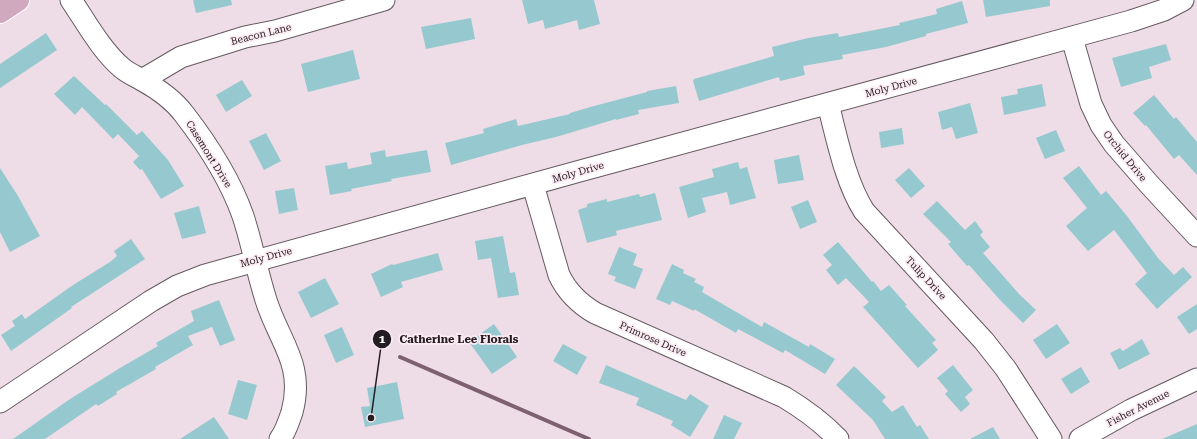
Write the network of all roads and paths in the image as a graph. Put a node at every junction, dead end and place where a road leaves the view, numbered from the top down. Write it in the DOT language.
graph roads {
  1 [pos="18,0"];
  2 [pos="72,0"];
  3 [pos="384,0"];
  4 [pos="1183,0"];
  5 [pos="0,12"];
  6 [pos="1072,38"];
  7 [pos="142,80"];
  8 [pos="828,104"];
  9 [pos="533,184"];
  10 [pos="1197,236"];
  11 [pos="255,260"];
  12 [pos="1197,379"];
  13 [pos="0,402"];
  14 [pos="280,439"];
  15 [pos="838,439"];
  16 [pos="1051,439"];
  17 [pos="1080,439"];
  1 -- 5 [label="main road"];
  2 -- 7 [label="street, Casemont Drive"];
  3 -- 7 [label="street, Beacon Lane"];
  4 -- 6 [label="street, Moly Drive"];
  6 -- 8 [label="street, Moly Drive"];
  6 -- 10 [label="street, Orchid Drive"];
  7 -- 11 [label="street, Casemont Drive"];
  8 -- 9 [label="street, Moly Drive"];
  8 -- 16 [label="street, Tulip Drive"];
  9 -- 11 [label="street, Moly Drive"];
  9 -- 15 [label="street, Primrose Drive"];
  11 -- 13 [label="street, Moly Drive"];
  11 -- 14 [label="street, Casemont Drive"];
  12 -- 17 [label="street, Fisher Avenue"];
}
